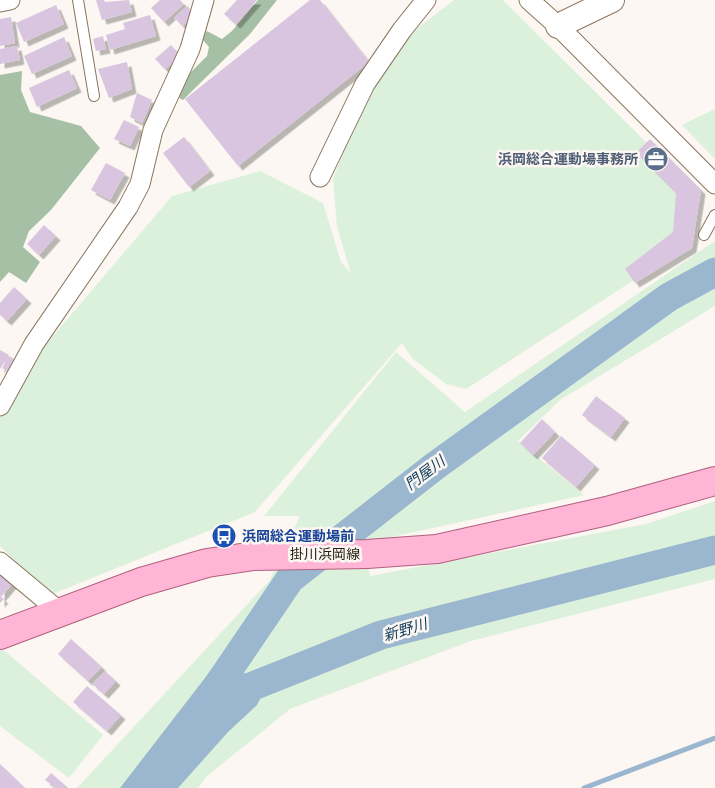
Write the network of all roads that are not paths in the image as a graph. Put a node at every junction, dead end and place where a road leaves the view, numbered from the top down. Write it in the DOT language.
graph roads {
  1 [pos="10,0"];
  2 [pos="78,0"];
  3 [pos="204,0"];
  4 [pos="426,0"];
  5 [pos="529,0"];
  6 [pos="612,0"];
  7 [pos="0,2"];
  8 [pos="558,26"];
  9 [pos="94,96"];
  10 [pos="320,177"];
  11 [pos="715,184"];
  12 [pos="715,215"];
  13 [pos="704,236"];
  14 [pos="0,406"];
  15 [pos="715,481"];
  16 [pos="0,562"];
  17 [pos="60,612"];
  18 [pos="0,635"];
  1 -- 7 [label="street"];
  2 -- 9 [label="lane"];
  3 -- 14 [label="street"];
  4 -- 10 [label="street"];
  5 -- 8 [label="street"];
  6 -- 8 [label="street"];
  8 -- 11 [label="street"];
  12 -- 13 [label="lane"];
  15 -- 17 [label="main road, 掛川浜岡線"];
  16 -- 17 [label="street"];
  17 -- 18 [label="main road, 掛川浜岡線"];
}
